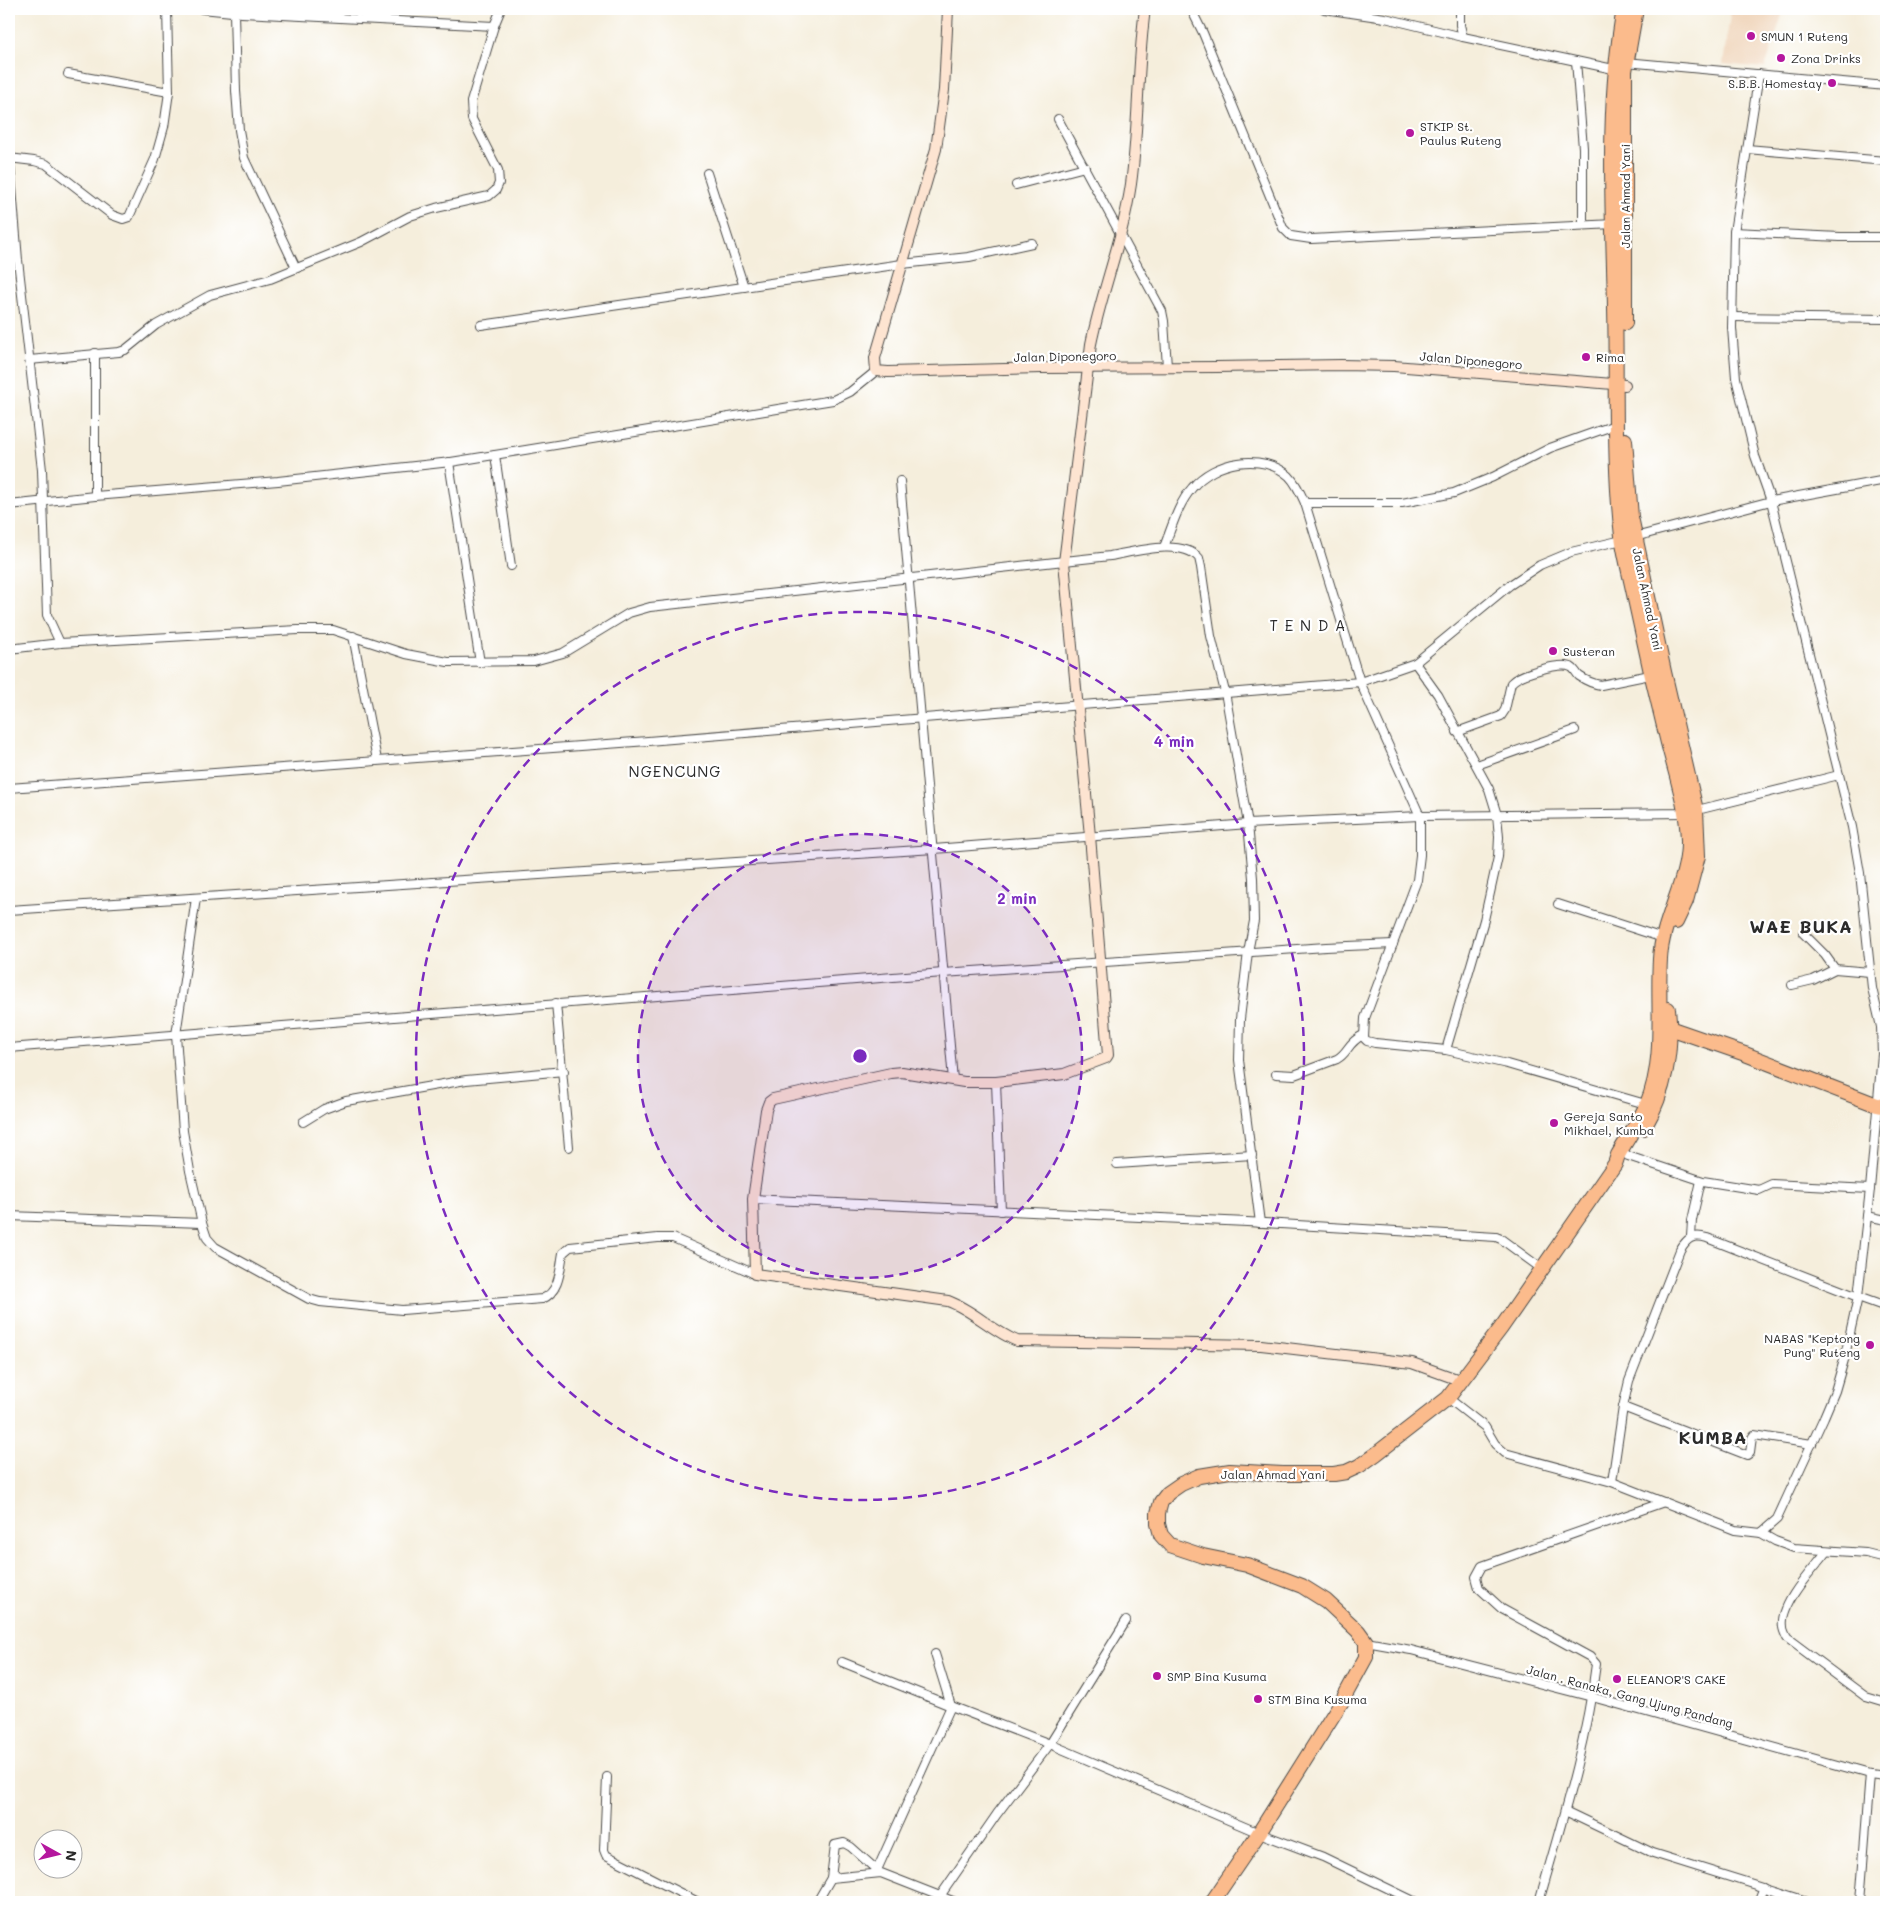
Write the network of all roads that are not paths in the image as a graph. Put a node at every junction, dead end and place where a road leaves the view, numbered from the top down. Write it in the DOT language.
graph roads {
  1 [pos="167,9"];
  2 [pos="202,9"];
  3 [pos="501,9"];
  4 [pos="948,9"];
  5 [pos="1145,9"];
  6 [pos="1191,9"];
  7 [pos="1324,9"];
  8 [pos="1386,9"];
  9 [pos="1460,9"];
  10 [pos="1624,9"];
  11 [pos="1636,9"];
  12 [pos="234,12"];
  13 [pos="1385,18"];
  14 [pos="494,26"];
  15 [pos="1463,37"];
  16 [pos="1576,61"];
  17 [pos="1622,67"];
  18 [pos="68,74"];
  19 [pos="1759,74"];
  20 [pos="1886,86"];
  21 [pos="169,92"];
  22 [pos="1058,119"];
  23 [pos="1747,149"];
  24 [pos="9,152"];
  25 [pos="9,158"];
  26 [pos="1886,161"];
  27 [pos="1085,167"];
  28 [pos="707,173"];
  29 [pos="1016,185"];
  30 [pos="1618,224"];
  31 [pos="1584,225"];
  32 [pos="1734,232"];
  33 [pos="1122,234"];
  34 [pos="1886,237"];
  35 [pos="1032,243"];
  36 [pos="902,264"];
  37 [pos="296,268"];
  38 [pos="744,287"];
  39 [pos="1733,317"];
  40 [pos="1886,319"];
  41 [pos="481,325"];
  42 [pos="96,353"];
  43 [pos="28,360"];
  44 [pos="1167,367"];
  45 [pos="1088,368"];
  46 [pos="876,371"];
  47 [pos="1621,384"];
  48 [pos="1615,425"];
  49 [pos="495,455"];
  50 [pos="449,462"];
  51 [pos="900,480"];
  52 [pos="1886,480"];
  53 [pos="95,496"];
  54 [pos="43,501"];
  55 [pos="1771,501"];
  56 [pos="1305,503"];
  57 [pos="9,504"];
  58 [pos="1629,539"];
  59 [pos="1164,547"];
  60 [pos="1064,562"];
  61 [pos="510,566"];
  62 [pos="909,579"];
  63 [pos="354,636"];
  64 [pos="60,643"];
  65 [pos="9,649"];
  66 [pos="480,663"];
  67 [pos="1416,664"];
  68 [pos="1657,673"];
  69 [pos="1360,682"];
  70 [pos="1224,692"];
  71 [pos="1078,704"];
  72 [pos="921,719"];
  73 [pos="1575,730"];
  74 [pos="1457,732"];
  75 [pos="377,760"];
  76 [pos="1477,765"];
  77 [pos="1839,775"];
  78 [pos="9,788"];
  79 [pos="1691,811"];
  80 [pos="1497,815"];
  81 [pos="1420,816"];
  82 [pos="1248,824"];
  83 [pos="1090,836"];
  84 [pos="934,849"];
  85 [pos="196,898"];
  86 [pos="1558,904"];
  87 [pos="9,910"];
  88 [pos="1803,933"];
  89 [pos="1666,934"];
  90 [pos="1393,944"];
  91 [pos="1248,952"];
  92 [pos="1100,963"];
  93 [pos="1836,969"];
  94 [pos="1870,972"];
  95 [pos="943,973"];
  96 [pos="1792,985"];
  97 [pos="556,1003"];
  98 [pos="1666,1026"];
  99 [pos="176,1034"];
  100 [pos="1363,1035"];
  101 [pos="9,1048"];
  102 [pos="1446,1050"];
  103 [pos="564,1071"];
  104 [pos="1276,1074"];
  105 [pos="953,1080"];
  106 [pos="996,1082"];
  107 [pos="1651,1106"];
  108 [pos="1882,1106"];
  109 [pos="303,1122"];
  110 [pos="569,1147"];
  111 [pos="1252,1156"];
  112 [pos="1628,1156"];
  113 [pos="1117,1164"];
  114 [pos="1615,1164"];
  115 [pos="1701,1180"];
  116 [pos="1870,1188"];
  117 [pos="752,1199"];
  118 [pos="1001,1211"];
  119 [pos="9,1216"];
  120 [pos="1867,1216"];
  121 [pos="1886,1220"];
  122 [pos="202,1223"];
  123 [pos="1260,1223"];
  124 [pos="1691,1237"];
  125 [pos="1542,1269"];
  126 [pos="754,1274"];
  127 [pos="1858,1297"];
  128 [pos="1886,1307"];
  129 [pos="1462,1381"];
  130 [pos="1448,1398"];
  131 [pos="1623,1407"];
  132 [pos="1812,1444"];
  133 [pos="1612,1482"];
  134 [pos="1664,1502"];
  135 [pos="1761,1533"];
  136 [pos="1828,1551"];
  137 [pos="1886,1558"];
  138 [pos="1126,1621"];
  139 [pos="1366,1642"];
  140 [pos="935,1654"];
  141 [pos="842,1662"];
  142 [pos="1592,1697"];
  143 [pos="1886,1703"];
  144 [pos="951,1706"];
  145 [pos="1050,1744"];
  146 [pos="1870,1774"];
  147 [pos="1886,1776"];
  148 [pos="607,1777"];
  149 [pos="1565,1811"];
  150 [pos="1259,1832"];
  151 [pos="879,1872"];
  152 [pos="831,1878"];
  153 [pos="1764,1887"];
  154 [pos="938,1899"];
  155 [pos="698,1902"];
  156 [pos="817,1902"];
  157 [pos="955,1902"];
  158 [pos="1212,1902"];
  159 [pos="1416,1902"];
  160 [pos="1539,1902"];
  161 [pos="1758,1902"];
  162 [pos="1810,1902"];
  163 [pos="1860,1902"];
  1 -- 21 [label="street"];
  2 -- 12 [label="street"];
  3 -- 14 [label="street"];
  4 -- 36 [label="street"];
  5 -- 33 [label="street"];
  6 -- 31 [label="street"];
  7 -- 13 [label="street"];
  8 -- 13 [label="street"];
  9 -- 15 [label="street"];
  10 -- 17 [label="highway, Jalan Ahmad Yani"];
  11 -- 17 [label="highway, Jalan Ahmad Yani"];
  12 -- 14 [label="street"];
  12 -- 37 [label="street"];
  13 -- 15 [label="street"];
  14 -- 37 [label="street"];
  15 -- 16 [label="street"];
  16 -- 17 [label="street"];
  16 -- 31 [label="street"];
  17 -- 19 [label="street"];
  17 -- 30 [label="highway, Jalan Ahmad Yani"];
  18 -- 21 [label="street"];
  19 -- 20 [label="street"];
  19 -- 23 [label="street"];
  21 -- 25 [label="street"];
  22 -- 27 [label="street"];
  23 -- 26 [label="street"];
  23 -- 32 [label="street"];
  24 -- 25 [label="street"];
  25 -- 43 [label="street"];
  27 -- 29 [label="street"];
  27 -- 33 [label="street"];
  28 -- 38 [label="street"];
  30 -- 31 [label="street"];
  30 -- 47 [label="highway, Jalan Ahmad Yani"];
  32 -- 34 [label="street"];
  32 -- 39 [label="street"];
  33 -- 44 [label="street"];
  33 -- 45 [label="street"];
  35 -- 36 [label="street"];
  36 -- 38 [label="street"];
  36 -- 46 [label="street"];
  37 -- 42 [label="street"];
  38 -- 41 [label="street"];
  39 -- 40 [label="street"];
  39 -- 55 [label="street"];
  42 -- 43 [label="street"];
  42 -- 53 [label="street"];
  43 -- 54 [label="street"];
  44 -- 45 [label="street, Jalan Diponegoro"];
  44 -- 47 [label="street, Jalan Diponegoro"];
  45 -- 46 [label="street, Jalan Diponegoro"];
  45 -- 60 [label="street"];
  46 -- 49 [label="street"];
  47 -- 48 [label="highway, Jalan Ahmad Yani"];
  47 -- 58 [label="highway, Jalan Ahmad Yani"];
  48 -- 56 [label="street"];
  48 -- 58 [label="highway, Jalan Ahmad Yani"];
  49 -- 50 [label="street"];
  49 -- 61 [label="street"];
  50 -- 53 [label="street"];
  50 -- 66 [label="street"];
  51 -- 62 [label="street"];
  52 -- 55 [label="street"];
  53 -- 54 [label="street"];
  54 -- 57 [label="street"];
  54 -- 64 [label="street"];
  55 -- 58 [label="street"];
  55 -- 77 [label="street"];
  56 -- 59 [label="street"];
  56 -- 69 [label="street"];
  58 -- 67 [label="street"];
  58 -- 68 [label="highway, Jalan Ahmad Yani"];
  59 -- 60 [label="street"];
  59 -- 70 [label="street"];
  60 -- 62 [label="street"];
  60 -- 71 [label="street"];
  62 -- 66 [label="street"];
  62 -- 72 [label="street"];
  63 -- 64 [label="street"];
  63 -- 66 [label="street"];
  63 -- 75 [label="street"];
  64 -- 65 [label="street"];
  67 -- 69 [label="street"];
  67 -- 74 [label="street"];
  68 -- 74 [label="street"];
  68 -- 79 [label="highway, Jalan Ahmad Yani"];
  69 -- 70 [label="street"];
  69 -- 81 [label="street"];
  70 -- 71 [label="street"];
  70 -- 82 [label="street"];
  71 -- 72 [label="street"];
  71 -- 83 [label="street"];
  72 -- 75 [label="street"];
  72 -- 84 [label="street"];
  73 -- 76 [label="street"];
  74 -- 76 [label="street"];
  75 -- 78 [label="street"];
  76 -- 80 [label="street"];
  77 -- 79 [label="street"];
  77 -- 94 [label="street"];
  79 -- 80 [label="street"];
  79 -- 89 [label="highway, Jalan Ahmad Yani"];
  80 -- 81 [label="street"];
  80 -- 102 [label="street"];
  81 -- 82 [label="street"];
  81 -- 90 [label="street"];
  82 -- 83 [label="street"];
  82 -- 91 [label="street"];
  83 -- 84 [label="street"];
  83 -- 92 [label="street"];
  84 -- 85 [label="street"];
  84 -- 95 [label="street"];
  85 -- 87 [label="street"];
  85 -- 99 [label="street"];
  86 -- 89 [label="street"];
  88 -- 93 [label="street"];
  89 -- 98 [label="highway, Jalan Ahmad Yani"];
  90 -- 91 [label="street"];
  90 -- 100 [label="street"];
  91 -- 92 [label="street"];
  91 -- 111 [label="street"];
  92 -- 95 [label="street"];
  92 -- 106 [label="street"];
  93 -- 94 [label="street"];
  93 -- 96 [label="street"];
  94 -- 108 [label="street"];
  95 -- 97 [label="street"];
  95 -- 105 [label="street"];
  97 -- 99 [label="street"];
  97 -- 103 [label="street"];
  98 -- 107 [label="highway, Jalan Ahmad Yani"];
  98 -- 108 [label="highway"];
  99 -- 101 [label="street"];
  99 -- 122 [label="street"];
  100 -- 102 [label="street"];
  100 -- 104 [label="street"];
  102 -- 107 [label="street"];
  103 -- 109 [label="street"];
  103 -- 110 [label="street"];
  105 -- 106 [label="street"];
  105 -- 117 [label="street"];
  106 -- 118 [label="street"];
  107 -- 112 [label="highway, Jalan Ahmad Yani"];
  107 -- 114 [label="highway, Jalan Ahmad Yani"];
  108 -- 116 [label="street"];
  111 -- 113 [label="street"];
  111 -- 123 [label="street"];
  112 -- 114 [label="highway, Jalan Ahmad Yani"];
  112 -- 115 [label="street"];
  114 -- 125 [label="highway, Jalan Ahmad Yani"];
  115 -- 116 [label="street"];
  115 -- 124 [label="street"];
  116 -- 120 [label="street"];
  117 -- 118 [label="street"];
  117 -- 126 [label="street"];
  118 -- 123 [label="street"];
  119 -- 122 [label="street"];
  120 -- 121 [label="street"];
  120 -- 127 [label="street"];
  122 -- 126 [label="street"];
  123 -- 125 [label="street"];
  124 -- 127 [label="street"];
  124 -- 131 [label="street"];
  125 -- 129 [label="highway, Jalan Ahmad Yani"];
  126 -- 129 [label="street"];
  127 -- 128 [label="street"];
  127 -- 132 [label="street"];
  129 -- 130 [label="highway, Jalan Ahmad Yani"];
  130 -- 133 [label="street"];
  130 -- 139 [label="highway, Jalan Ahmad Yani"];
  131 -- 132 [label="street"];
  131 -- 133 [label="street"];
  132 -- 135 [label="street"];
  133 -- 134 [label="street"];
  134 -- 135 [label="street"];
  134 -- 142 [label="street"];
  135 -- 136 [label="street"];
  136 -- 137 [label="street"];
  136 -- 143 [label="street"];
  138 -- 145 [label="street"];
  139 -- 142 [label="street, Jalan . Ranaka, Gang Ujung Pandang"];
  139 -- 150 [label="highway"];
  140 -- 144 [label="street"];
  141 -- 144 [label="street"];
  142 -- 146 [label="street, Jalan . Ranaka, Gang Ujung Pandang"];
  142 -- 149 [label="street"];
  144 -- 145 [label="street"];
  144 -- 151 [label="street"];
  145 -- 150 [label="street"];
  145 -- 154 [label="street"];
  146 -- 147 [label="street, Jalan . Ranaka, Gang Ujung Pandang"];
  146 -- 163 [label="street"];
  148 -- 155 [label="street"];
  149 -- 153 [label="street"];
  149 -- 160 [label="street"];
  150 -- 158 [label="highway"];
  150 -- 159 [label="street"];
  151 -- 152 [label="street"];
  151 -- 152 [label="street"];
  151 -- 154 [label="street"];
  152 -- 156 [label="street"];
  153 -- 161 [label="street"];
  153 -- 162 [label="street"];
  154 -- 157 [label="street"];
}
